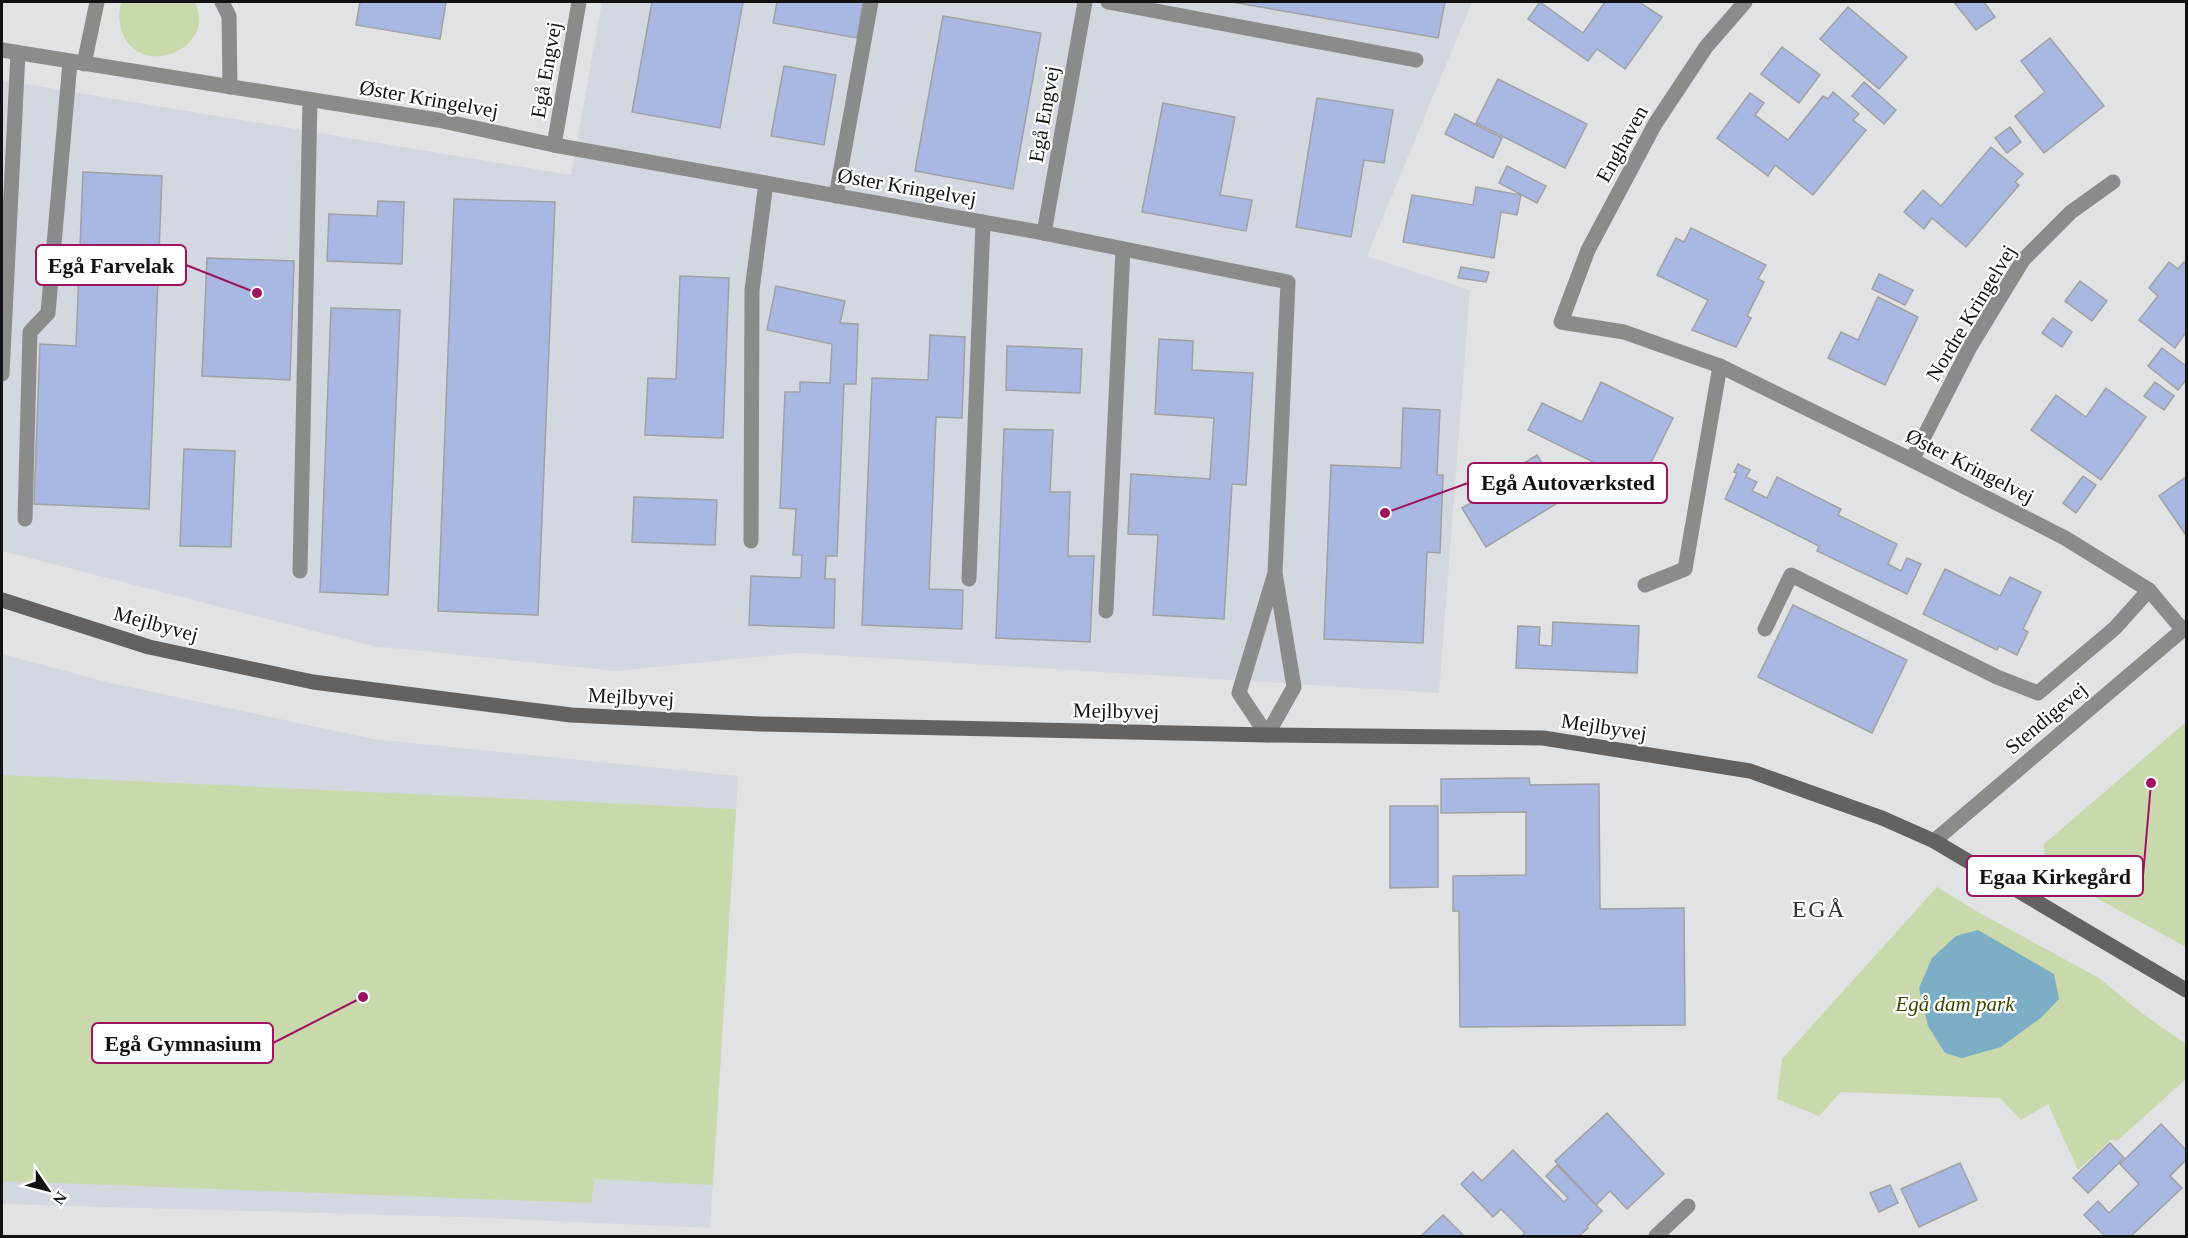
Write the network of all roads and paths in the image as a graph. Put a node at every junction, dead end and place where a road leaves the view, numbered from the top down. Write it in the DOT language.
graph roads {
  1 [pos="97,2"];
  2 [pos="222,2"];
  3 [pos="579,2"];
  4 [pos="871,2"];
  5 [pos="1085,2"];
  6 [pos="1108,2"];
  7 [pos="1745,2"];
  8 [pos="2,50"];
  9 [pos="18,53"];
  10 [pos="1416,60"];
  11 [pos="77,63"];
  12 [pos="230,87"];
  13 [pos="310,100"];
  14 [pos="554,146"];
  15 [pos="2113,182"];
  16 [pos="766,183"];
  17 [pos="836,196"];
  18 [pos="983,222"];
  19 [pos="1044,233"];
  20 [pos="1123,249"];
  21 [pos="1561,322"];
  22 [pos="1720,366"];
  23 [pos="2,374"];
  24 [pos="1912,460"];
  25 [pos="25,519"];
  26 [pos="751,541"];
  27 [pos="300,571"];
  28 [pos="1275,573"];
  29 [pos="969,579"];
  30 [pos="1646,585"];
  31 [pos="2149,590"];
  32 [pos="2,600"];
  33 [pos="1106,611"];
  34 [pos="2185,628"];
  35 [pos="1765,629"];
  36 [pos="1267,735"];
  37 [pos="1934,841"];
  38 [pos="2187,990"];
  39 [pos="1688,1206"];
  40 [pos="1656,1236"];
  1 -- 11 [label="street"];
  2 -- 12 [label="street"];
  3 -- 14 [label="street, Egå Engvej"];
  4 -- 17 [label="street"];
  5 -- 19 [label="street, Egå Engvej"];
  6 -- 10 [label="street"];
  7 -- 21 [label="street, Enghaven"];
  8 -- 9 [label="street, Øster Kringelvej"];
  9 -- 11 [label="street, Øster Kringelvej"];
  9 -- 23 [label="street"];
  11 -- 12 [label="street, Øster Kringelvej"];
  11 -- 25 [label="street"];
  12 -- 13 [label="street, Øster Kringelvej"];
  13 -- 14 [label="street, Øster Kringelvej"];
  13 -- 27 [label="street"];
  14 -- 16 [label="street, Øster Kringelvej"];
  15 -- 24 [label="street, Nordre Kringelvej"];
  16 -- 17 [label="street, Øster Kringelvej"];
  16 -- 26 [label="street"];
  17 -- 18 [label="street, Øster Kringelvej"];
  18 -- 19 [label="street, Øster Kringelvej"];
  18 -- 29 [label="street"];
  19 -- 20 [label="street, Øster Kringelvej"];
  20 -- 28 [label="street, Øster Kringelvej"];
  20 -- 33 [label="street"];
  21 -- 22 [label="street, Øster Kringelvej"];
  22 -- 24 [label="street, Øster Kringelvej"];
  22 -- 30 [label="street"];
  24 -- 31 [label="street, Øster Kringelvej"];
  28 -- 36 [label="street, Øster Kringelvej"];
  28 -- 36 [label="street, Øster Kringelvej"];
  31 -- 34 [label="street, Øster Kringelvej"];
  31 -- 35 [label="street"];
  32 -- 36 [label="street, Mejlbyvej"];
  34 -- 37 [label="street, Stendigevej"];
  36 -- 37 [label="street, Mejlbyvej"];
  37 -- 38 [label="street, Mejlbyvej"];
  39 -- 40 [label="street"];
}
